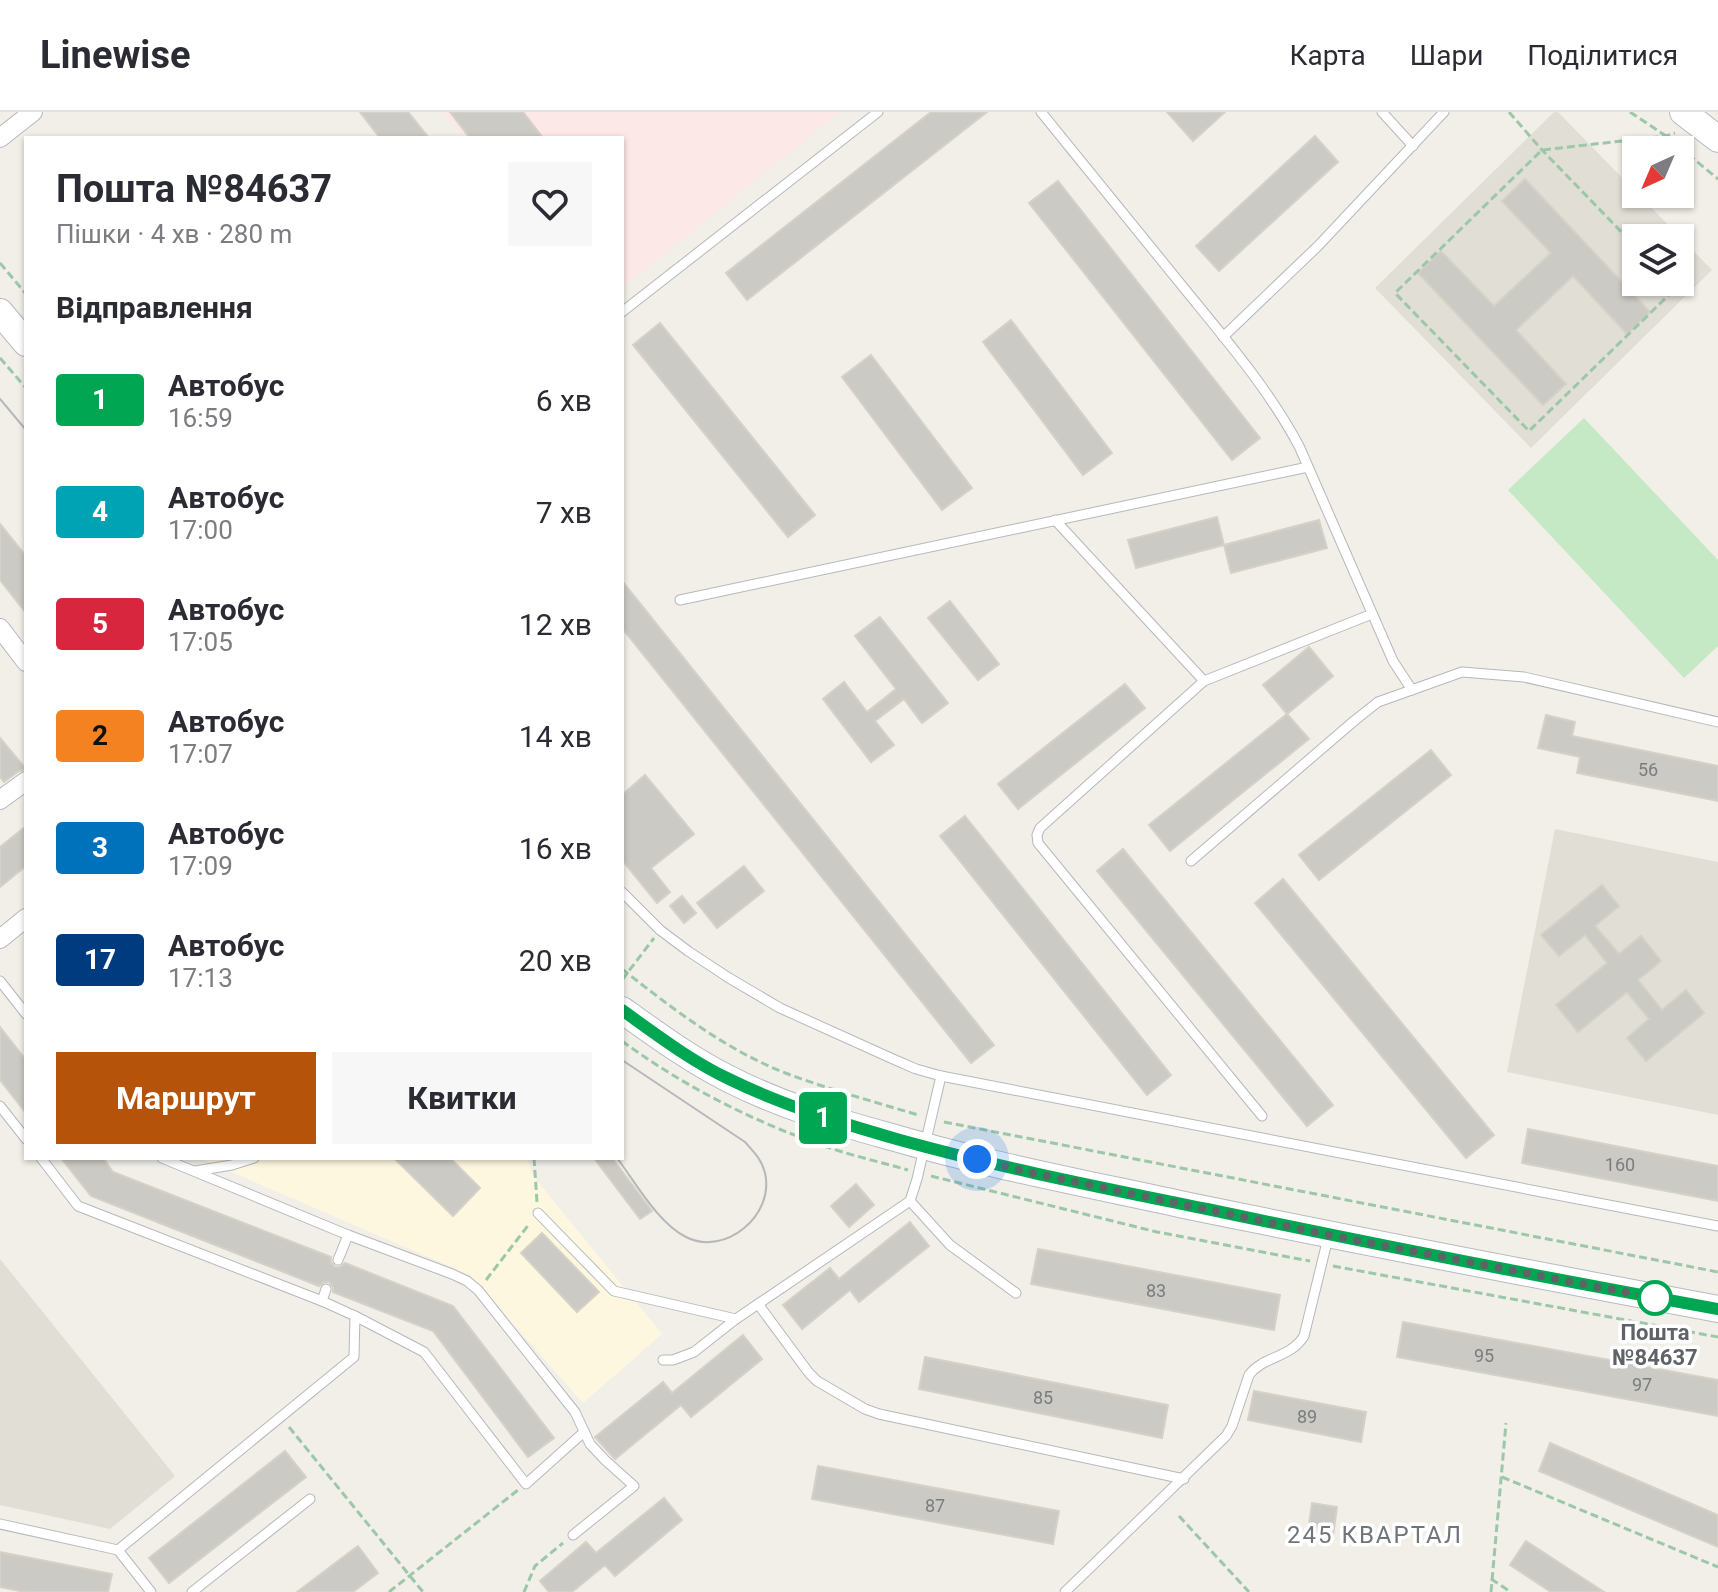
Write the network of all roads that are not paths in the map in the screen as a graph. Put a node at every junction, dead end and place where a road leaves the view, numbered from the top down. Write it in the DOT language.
graph roads {
  1 [pos="33,112"];
  2 [pos="878,112"];
  3 [pos="1041,112"];
  4 [pos="1382,112"];
  5 [pos="1444,112"];
  6 [pos="0,138"];
  7 [pos="1413,146"];
  8 [pos="624,310"];
  9 [pos="0,312"];
  10 [pos="1223,337"];
  11 [pos="24,341"];
  12 [pos="1308,467"];
  13 [pos="1055,520"];
  14 [pos="680,600"];
  15 [pos="1372,614"];
  16 [pos="0,628"];
  17 [pos="24,659"];
  18 [pos="1204,681"];
  19 [pos="1412,690"];
  20 [pos="1718,722"];
  21 [pos="24,782"];
  22 [pos="0,800"];
  23 [pos="1191,861"];
  24 [pos="624,894"];
  25 [pos="24,920"];
  26 [pos="0,939"];
  27 [pos="0,981"];
  28 [pos="24,1011"];
  29 [pos="624,1011"];
  30 [pos="941,1076"];
  31 [pos="0,1106"];
  32 [pos="1262,1116"];
  33 [pos="24,1136"];
  34 [pos="925,1147"];
  35 [pos="43,1160"];
  36 [pos="167,1160"];
  37 [pos="245,1160"];
  38 [pos="194,1172"];
  39 [pos="910,1201"];
  40 [pos="538,1213"];
  41 [pos="1718,1226"];
  42 [pos="348,1235"];
  43 [pos="1329,1235"];
  44 [pos="338,1260"];
  45 [pos="326,1289"];
  46 [pos="1016,1293"];
  47 [pos="322,1301"];
  48 [pos="758,1304"];
  49 [pos="1718,1309"];
  50 [pos="355,1316"];
  51 [pos="736,1319"];
  52 [pos="663,1360"];
  53 [pos="584,1432"];
  54 [pos="1184,1479"];
  55 [pos="310,1499"];
  56 [pos="0,1524"];
  57 [pos="573,1535"];
  58 [pos="118,1550"];
  59 [pos="151,1592"];
  60 [pos="192,1592"];
  61 [pos="1065,1592"];
  1 -- 6 [label="street"];
  2 -- 8 [label="lane"];
  3 -- 10 [label="lane"];
  4 -- 7 [label="lane"];
  5 -- 7 [label="lane"];
  7 -- 10 [label="lane"];
  9 -- 11 [label="main road"];
  10 -- 12 [label="lane"];
  12 -- 13 [label="lane"];
  12 -- 15 [label="lane"];
  13 -- 14 [label="lane"];
  13 -- 18 [label="lane"];
  15 -- 18 [label="lane"];
  15 -- 19 [label="lane"];
  16 -- 17 [label="street"];
  18 -- 32 [label="lane"];
  19 -- 20 [label="lane"];
  19 -- 23 [label="lane"];
  21 -- 22 [label="street"];
  24 -- 30 [label="lane"];
  25 -- 26 [label="street"];
  27 -- 28 [label="lane"];
  29 -- 34 [label="main road"];
  30 -- 34 [label="lane"];
  30 -- 41 [label="lane"];
  31 -- 33 [label="lane"];
  34 -- 39 [label="lane"];
  34 -- 43 [label="main road"];
  35 -- 47 [label="lane"];
  36 -- 38 [label="lane"];
  37 -- 38 [label="lane"];
  38 -- 42 [label="lane"];
  39 -- 46 [label="lane"];
  39 -- 48 [label="lane"];
  40 -- 51 [label="lane"];
  42 -- 44 [label="lane"];
  42 -- 53 [label="lane"];
  43 -- 49 [label="main road"];
  43 -- 54 [label="lane"];
  45 -- 47 [label="lane"];
  47 -- 50 [label="lane"];
  48 -- 51 [label="lane"];
  48 -- 54 [label="lane"];
  50 -- 53 [label="lane"];
  50 -- 58 [label="lane"];
  51 -- 52 [label="lane"];
  53 -- 57 [label="lane"];
  54 -- 61 [label="lane"];
  55 -- 60 [label="lane"];
  56 -- 58 [label="lane"];
  58 -- 59 [label="lane"];
}
